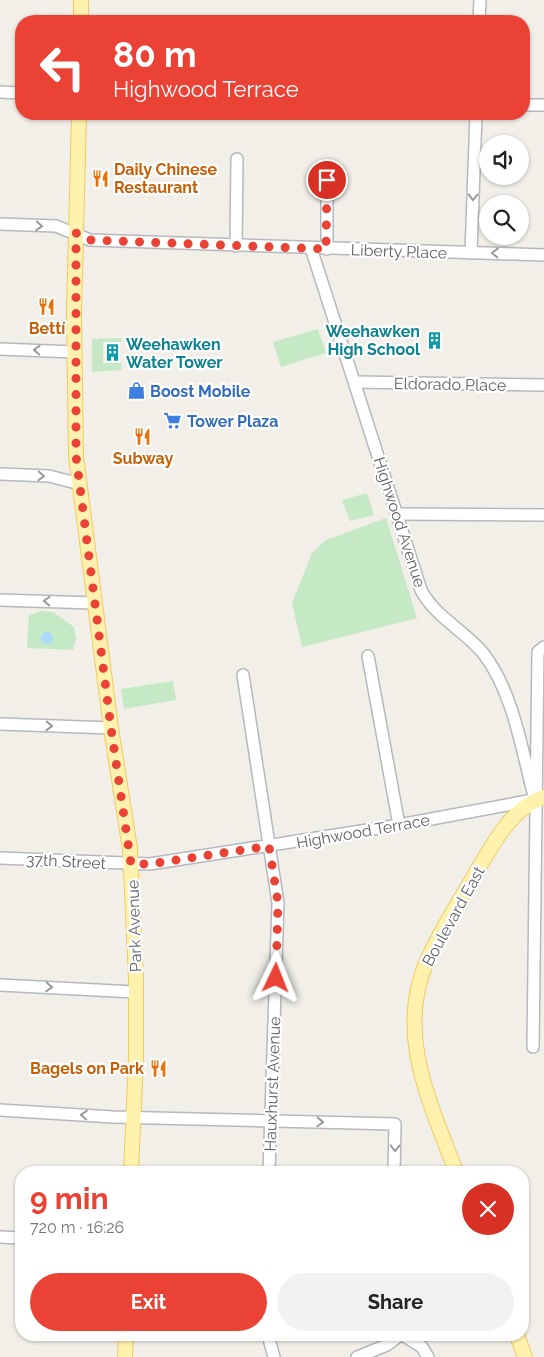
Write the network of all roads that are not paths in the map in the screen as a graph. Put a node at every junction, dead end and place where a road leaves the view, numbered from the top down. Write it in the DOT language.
graph roads {
  1 [pos="81,0"];
  2 [pos="480,0"];
  3 [pos="81,15"];
  4 [pos="479,15"];
  5 [pos="0,92"];
  6 [pos="15,93"];
  7 [pos="530,104"];
  8 [pos="544,105"];
  9 [pos="79,120"];
  10 [pos="476,120"];
  11 [pos="237,159"];
  12 [pos="327,180"];
  13 [pos="0,224"];
  14 [pos="76,233"];
  15 [pos="236,246"];
  16 [pos="311,248"];
  17 [pos="326,249"];
  18 [pos="471,253"];
  19 [pos="544,255"];
  20 [pos="0,349"];
  21 [pos="74,352"];
  22 [pos="355,382"];
  23 [pos="544,385"];
  24 [pos="0,474"];
  25 [pos="80,484"];
  26 [pos="397,514"];
  27 [pos="544,515"];
  28 [pos="0,600"];
  29 [pos="94,603"];
  30 [pos="544,647"];
  31 [pos="368,656"];
  32 [pos="243,675"];
  33 [pos="0,724"];
  34 [pos="111,728"];
  35 [pos="540,799"];
  36 [pos="399,825"];
  37 [pos="269,846"];
  38 [pos="0,858"];
  39 [pos="131,864"];
  40 [pos="0,985"];
  41 [pos="135,992"];
  42 [pos="533,1047"];
  43 [pos="0,1110"];
  44 [pos="132,1117"];
  45 [pos="271,1120"];
  46 [pos="131,1166"];
  47 [pos="269,1166"];
  48 [pos="394,1166"];
  49 [pos="454,1166"];
  50 [pos="0,1237"];
  51 [pos="15,1238"];
  52 [pos="126,1341"];
  53 [pos="128,1341"];
  54 [pos="270,1341"];
  55 [pos="393,1341"];
  56 [pos="412,1341"];
  57 [pos="519,1341"];
  58 [pos="125,1357"];
  59 [pos="134,1357"];
  60 [pos="274,1357"];
  61 [pos="357,1357"];
  62 [pos="428,1357"];
  63 [pos="525,1357"];
  1 -- 3 [label="main road"];
  2 -- 4 [label="street"];
  5 -- 6 [label="street"];
  7 -- 8 [label="street"];
  9 -- 14 [label="main road, Park Avenue"];
  10 -- 18 [label="street, one-way"];
  11 -- 15 [label="street"];
  12 -- 17 [label="street"];
  13 -- 14 [label="street, Liberty Place, one-way"];
  14 -- 15 [label="street, Liberty Place"];
  14 -- 21 [label="main road, Park Avenue"];
  15 -- 16 [label="street, Liberty Place"];
  16 -- 17 [label="street, Liberty Place"];
  16 -- 22 [label="street, Highwood Avenue"];
  17 -- 18 [label="street, Liberty Place"];
  19 -- 18 [label="street, Liberty Place, one-way"];
  21 -- 20 [label="street, one-way"];
  21 -- 25 [label="main road, Park Avenue"];
  22 -- 23 [label="street, Eldorado Place"];
  22 -- 26 [label="street, Highwood Avenue"];
  24 -- 25 [label="street, one-way"];
  25 -- 29 [label="main road, Park Avenue"];
  26 -- 27 [label="street"];
  26 -- 35 [label="street, Highwood Avenue"];
  29 -- 28 [label="street, one-way"];
  29 -- 34 [label="main road, Park Avenue"];
  30 -- 35 [label="street"];
  31 -- 36 [label="street"];
  32 -- 37 [label="street, Hauxhurst Avenue"];
  33 -- 34 [label="street, one-way"];
  34 -- 39 [label="main road, Park Avenue"];
  35 -- 36 [label="street, Highwood Terrace"];
  35 -- 42 [label="street"];
  35 -- 49 [label="main road, Boulevard East"];
  36 -- 37 [label="street, Highwood Terrace"];
  37 -- 39 [label="street, Highwood Terrace"];
  37 -- 45 [label="street, Hauxhurst Avenue"];
  38 -- 39 [label="street, 37th Street"];
  39 -- 41 [label="main road, Park Avenue"];
  40 -- 41 [label="street, one-way"];
  41 -- 44 [label="main road, Park Avenue"];
  44 -- 43 [label="street, one-way"];
  44 -- 45 [label="street"];
  44 -- 46 [label="main road, Park Avenue"];
  45 -- 47 [label="street, Hauxhurst Avenue"];
  45 -- 48 [label="street, one-way"];
  50 -- 51 [label="street"];
  52 -- 58 [label="main road"];
  53 -- 59 [label="main road"];
  54 -- 60 [label="street"];
  55 -- 61 [label="street"];
  56 -- 62 [label="street"];
  57 -- 63 [label="main road"];
}
